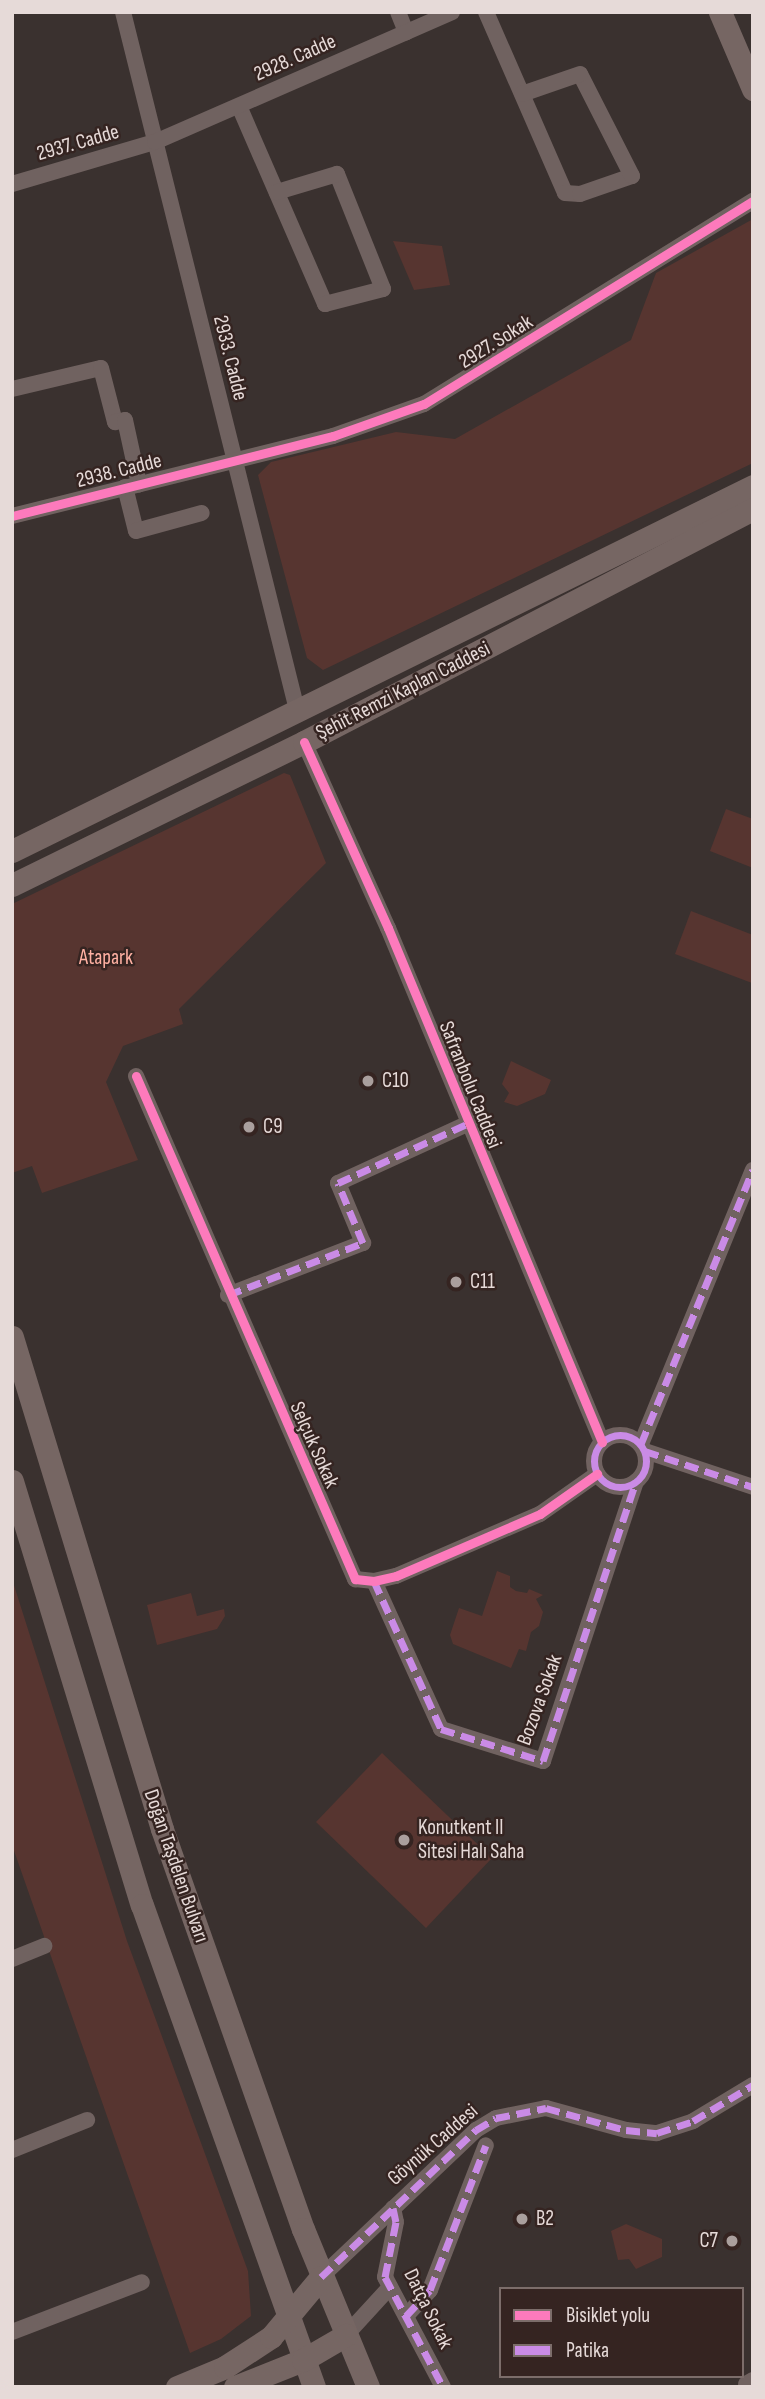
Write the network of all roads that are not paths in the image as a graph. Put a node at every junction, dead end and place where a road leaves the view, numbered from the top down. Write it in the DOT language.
graph roads {
  1 [pos="123,12"];
  2 [pos="398,12"];
  3 [pos="452,12"];
  4 [pos="486,12"];
  5 [pos="720,12"];
  6 [pos="406,32"];
  7 [pos="753,89"];
  8 [pos="522,94"];
  9 [pos="239,106"];
  10 [pos="155,142"];
  11 [pos="12,184"];
  12 [pos="277,192"];
  13 [pos="753,201"];
  14 [pos="12,389"];
  15 [pos="234,460"];
  16 [pos="132,486"];
  17 [pos="753,486"];
  18 [pos="753,509"];
  19 [pos="202,513"];
  20 [pos="12,516"];
  21 [pos="298,714"];
  22 [pos="304,742"];
  23 [pos="12,851"];
  24 [pos="12,885"];
  25 [pos="136,1076"];
  26 [pos="467,1124"];
  27 [pos="753,1170"];
  28 [pos="228,1295"];
  29 [pos="12,1337"];
  30 [pos="602,1442"];
  31 [pos="643,1448"];
  32 [pos="597,1474"];
  33 [pos="12,1480"];
  34 [pos="636,1481"];
  35 [pos="753,1487"];
  36 [pos="374,1581"];
  37 [pos="45,1946"];
  38 [pos="12,1959"];
  39 [pos="753,2085"];
  40 [pos="87,2120"];
  41 [pos="486,2146"];
  42 [pos="12,2150"];
  43 [pos="393,2208"];
  44 [pos="321,2277"];
  45 [pos="142,2282"];
  46 [pos="390,2287"];
  47 [pos="406,2316"];
  48 [pos="288,2320"];
  49 [pos="12,2332"];
  50 [pos="346,2335"];
  51 [pos="303,2360"];
  52 [pos="177,2387"];
  53 [pos="236,2387"];
  54 [pos="314,2387"];
  55 [pos="368,2387"];
  56 [pos="443,2387"];
  1 -- 10 [label="street, 2933. Cadde"];
  2 -- 6 [label="street"];
  3 -- 6 [label="street, 2928. Cadde"];
  4 -- 8 [label="street"];
  5 -- 7 [label="main road"];
  6 -- 9 [label="street, 2928. Cadde"];
  8 -- 8 [label="street"];
  9 -- 10 [label="street, 2928. Cadde"];
  9 -- 12 [label="street"];
  10 -- 11 [label="street, 2937. Cadde"];
  10 -- 15 [label="street, 2933. Cadde"];
  12 -- 12 [label="street"];
  13 -- 15 [label="street, 2927. Sokak"];
  14 -- 16 [label="street"];
  15 -- 16 [label="street, 2938. Cadde"];
  15 -- 21 [label="street, 2933. Cadde"];
  16 -- 19 [label="street"];
  16 -- 20 [label="street, 2938. Cadde"];
  17 -- 21 [label="main road, Şehit Remzi Kaplan Caddesi"];
  18 -- 22 [label="main road, Şehit Remzi Kaplan Caddesi"];
  21 -- 22 [label="main road"];
  21 -- 23 [label="main road, Şehit Remzi Kaplan Caddesi"];
  22 -- 24 [label="main road, Şehit Remzi Kaplan Caddesi"];
  22 -- 26 [label="street, Safranbolu Caddesi"];
  25 -- 28 [label="street, Selçuk Sokak"];
  26 -- 28 [label="street"];
  26 -- 30 [label="street, Safranbolu Caddesi"];
  27 -- 31 [label="street"];
  28 -- 36 [label="street, Selçuk Sokak"];
  29 -- 44 [label="main road, Doğan Taşdelen Bulvarı"];
  30 -- 31 [label="street"];
  30 -- 32 [label="street"];
  31 -- 34 [label="street"];
  31 -- 35 [label="street"];
  32 -- 34 [label="street"];
  32 -- 36 [label="street"];
  33 -- 48 [label="main road, Doğan Taşdelen Bulvarı"];
  34 -- 36 [label="street, Bozova Sokak"];
  37 -- 38 [label="street"];
  39 -- 43 [label="street, Göynük Caddesi"];
  40 -- 42 [label="street"];
  41 -- 47 [label="street"];
  43 -- 44 [label="street, Göynük Caddesi"];
  43 -- 46 [label="street, Datça Sokak"];
  44 -- 48 [label="main road"];
  44 -- 50 [label="main road, Doğan Taşdelen Bulvarı"];
  45 -- 49 [label="street"];
  46 -- 47 [label="street, Datça Sokak"];
  46 -- 50 [label="street"];
  47 -- 56 [label="street, Datça Sokak"];
  48 -- 51 [label="main road, Doğan Taşdelen Bulvarı"];
  48 -- 52 [label="main road"];
  50 -- 51 [label="main road"];
  50 -- 55 [label="main road, Doğan Taşdelen Bulvarı"];
  51 -- 53 [label="main road"];
  51 -- 54 [label="main road, Doğan Taşdelen Bulvarı"];
}
